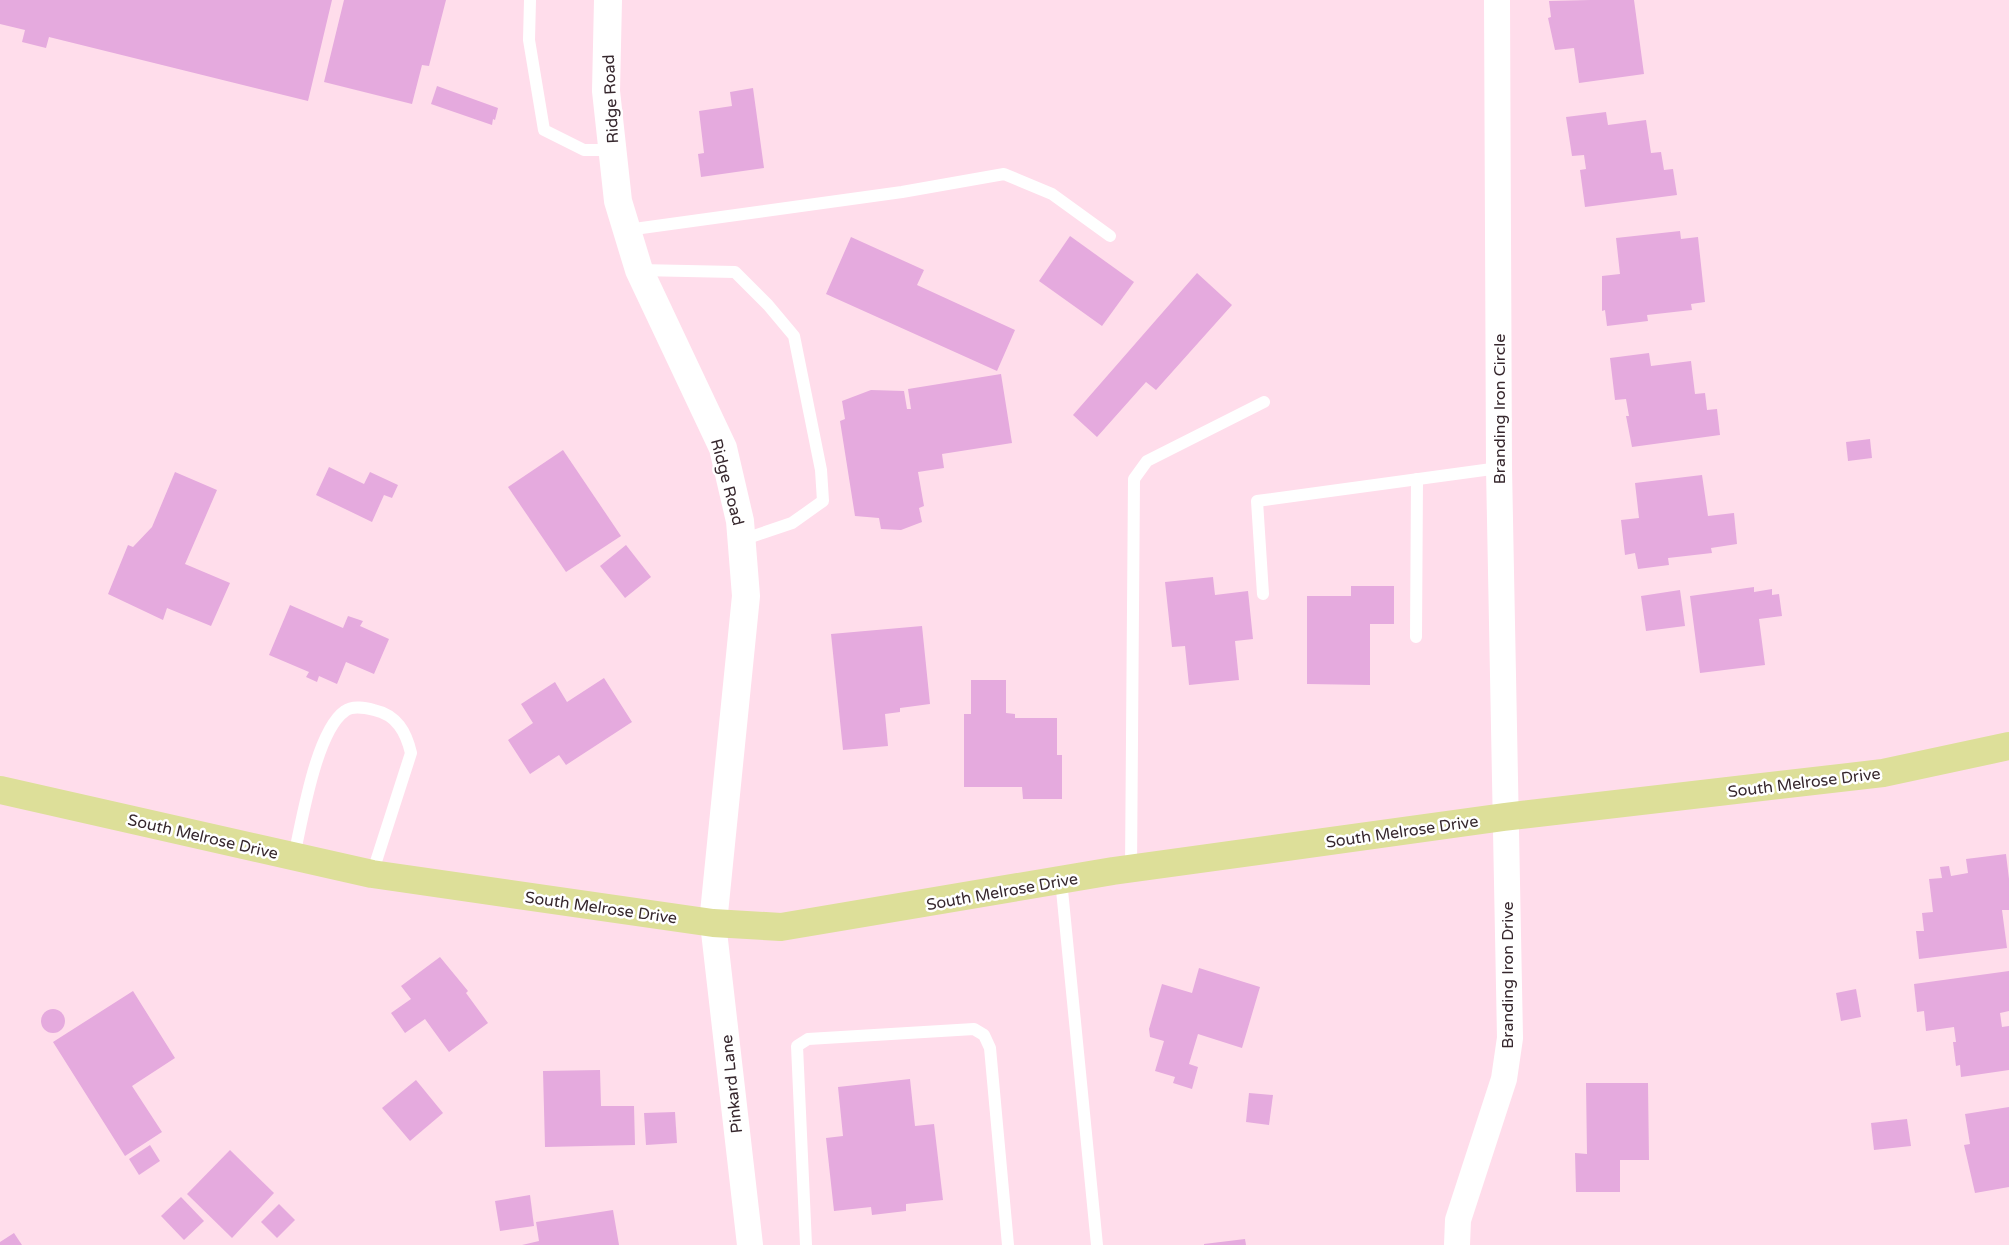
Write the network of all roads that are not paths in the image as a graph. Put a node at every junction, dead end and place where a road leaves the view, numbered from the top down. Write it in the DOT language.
graph roads {
  1 [pos="530,0"];
  2 [pos="608,0"];
  3 [pos="1497,0"];
  4 [pos="612,150"];
  5 [pos="627,230"];
  6 [pos="1110,236"];
  7 [pos="639,270"];
  8 [pos="1264,402"];
  9 [pos="1499,468"];
  10 [pos="1417,479"];
  11 [pos="742,540"];
  12 [pos="1263,594"];
  13 [pos="1416,637"];
  14 [pos="2009,746"];
  15 [pos="0,790"];
  16 [pos="1504,817"];
  17 [pos="294,856"];
  18 [pos="1131,869"];
  19 [pos="372,874"];
  20 [pos="1061,880"];
  21 [pos="713,923"];
  22 [pos="750,1245"];
  23 [pos="806,1245"];
  24 [pos="1008,1245"];
  25 [pos="1097,1245"];
  26 [pos="1458,1245"];
  1 -- 4 [label="lane"];
  2 -- 4 [label="street, Ridge Road"];
  3 -- 9 [label="street, Branding Iron Circle"];
  4 -- 5 [label="street, Ridge Road"];
  5 -- 6 [label="lane"];
  5 -- 7 [label="street, Ridge Road"];
  7 -- 11 [label="street, Ridge Road"];
  7 -- 11 [label="lane"];
  8 -- 18 [label="lane"];
  9 -- 10 [label="lane"];
  9 -- 16 [label="street, Branding Iron Circle"];
  10 -- 12 [label="lane"];
  10 -- 13 [label="lane"];
  11 -- 21 [label="street, Ridge Road"];
  14 -- 16 [label="main road, South Melrose Drive"];
  15 -- 17 [label="main road, South Melrose Drive"];
  16 -- 18 [label="main road, South Melrose Drive"];
  16 -- 26 [label="street, Branding Iron Drive"];
  17 -- 19 [label="main road, South Melrose Drive"];
  17 -- 19 [label="lane"];
  18 -- 20 [label="main road, South Melrose Drive"];
  19 -- 21 [label="main road, South Melrose Drive"];
  20 -- 21 [label="main road, South Melrose Drive"];
  20 -- 25 [label="lane"];
  21 -- 22 [label="street, Pinkard Lane"];
  23 -- 24 [label="lane"];
}
